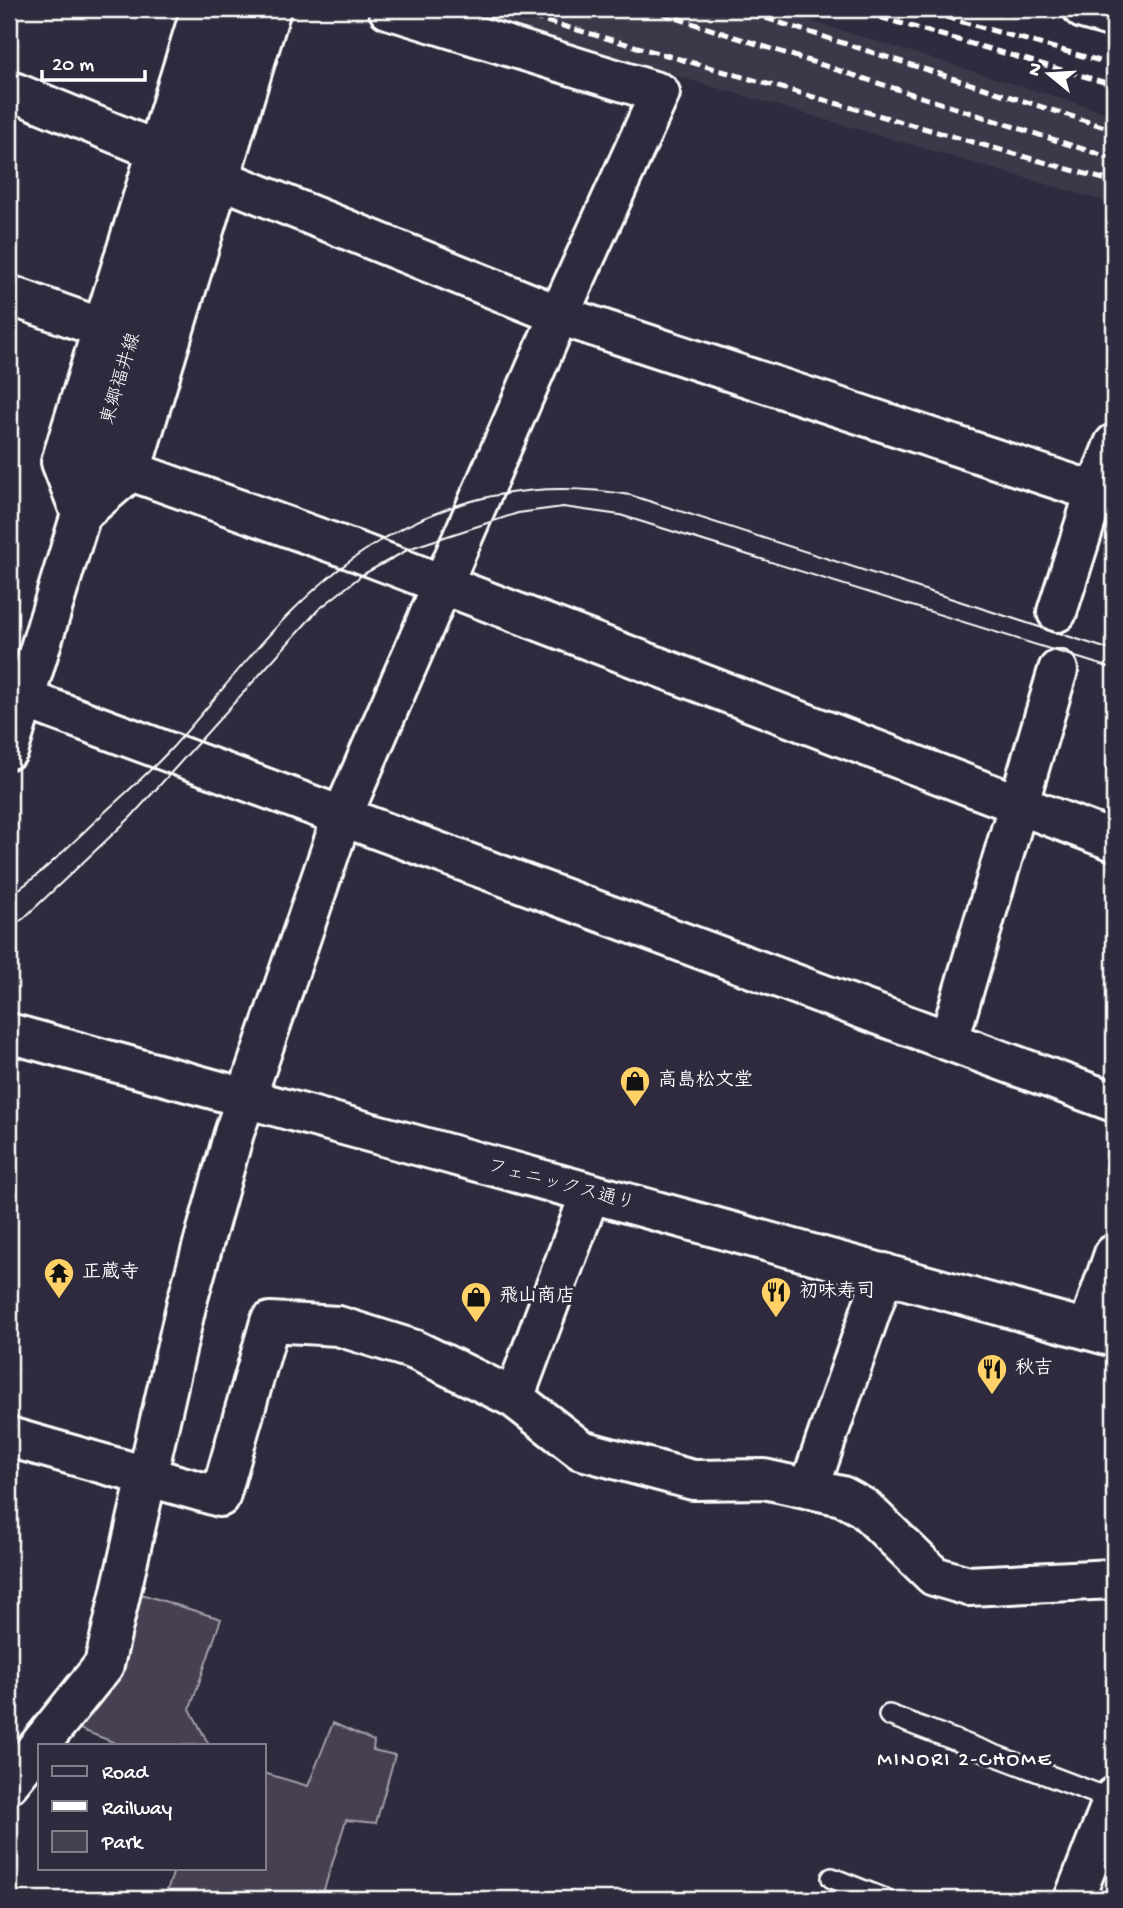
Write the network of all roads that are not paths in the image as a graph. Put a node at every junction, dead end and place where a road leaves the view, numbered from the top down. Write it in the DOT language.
graph roads {
  1 [pos="201,9"];
  2 [pos="236,9"];
  3 [pos="271,9"];
  4 [pos="388,9"];
  5 [pos="1083,9"];
  6 [pos="1114,18"];
  7 [pos="9,90"];
  8 [pos="158,151"];
  9 [pos="219,178"];
  10 [pos="9,295"];
  11 [pos="559,315"];
  12 [pos="104,329"];
  13 [pos="1114,444"];
  14 [pos="131,471"];
  15 [pos="1105,495"];
  16 [pos="81,514"];
  17 [pos="442,586"];
  18 [pos="1058,612"];
  19 [pos="1058,670"];
  20 [pos="25,699"];
  21 [pos="9,749"];
  22 [pos="1016,804"];
  23 [pos="344,814"];
  24 [pos="1114,841"];
  25 [pos="9,1033"];
  26 [pos="949,1040"];
  27 [pos="244,1099"];
  28 [pos="1114,1101"];
  29 [pos="590,1194"];
  30 [pos="1114,1254"];
  31 [pos="884,1273"];
  32 [pos="1101,1333"];
  33 [pos="514,1398"];
  34 [pos="9,1437"];
  35 [pos="149,1478"];
  36 [pos="808,1489"];
  37 [pos="1114,1579"];
  38 [pos="890,1716"];
  39 [pos="40,1744"];
  40 [pos="38,1747"];
  41 [pos="9,1783"];
  42 [pos="1114,1799"];
  43 [pos="832,1878"];
  44 [pos="885,1899"];
  45 [pos="1074,1899"];
  1 -- 8 [label="street"];
  2 -- 16 [label="street, 東郷福井線"];
  3 -- 9 [label="street"];
  4 -- 11 [label="street"];
  5 -- 6 [label="street"];
  7 -- 8 [label="street"];
  8 -- 12 [label="street"];
  9 -- 11 [label="street"];
  9 -- 14 [label="street"];
  10 -- 12 [label="street"];
  11 -- 15 [label="street"];
  11 -- 17 [label="street"];
  12 -- 16 [label="street"];
  13 -- 15 [label="street"];
  14 -- 16 [label="street"];
  14 -- 17 [label="street"];
  15 -- 18 [label="street"];
  16 -- 20 [label="street, 東郷福井線"];
  17 -- 22 [label="street"];
  17 -- 23 [label="street"];
  19 -- 22 [label="street"];
  20 -- 21 [label="street, 東郷福井線"];
  20 -- 23 [label="street"];
  22 -- 24 [label="street"];
  22 -- 26 [label="street"];
  23 -- 26 [label="street"];
  23 -- 27 [label="street"];
  25 -- 27 [label="street, フェニックス通り"];
  26 -- 28 [label="street"];
  27 -- 29 [label="street, フェニックス通り"];
  27 -- 35 [label="street"];
  29 -- 31 [label="street, フェニックス通り"];
  29 -- 33 [label="street"];
  30 -- 32 [label="street"];
  31 -- 32 [label="street, フェニックス通り"];
  31 -- 36 [label="street"];
  33 -- 35 [label="street"];
  33 -- 36 [label="street"];
  34 -- 35 [label="street"];
  35 -- 39 [label="street"];
  36 -- 37 [label="street"];
  38 -- 42 [label="lane"];
  40 -- 41 [label="street"];
  42 -- 45 [label="street"];
  43 -- 44 [label="lane"];
}
